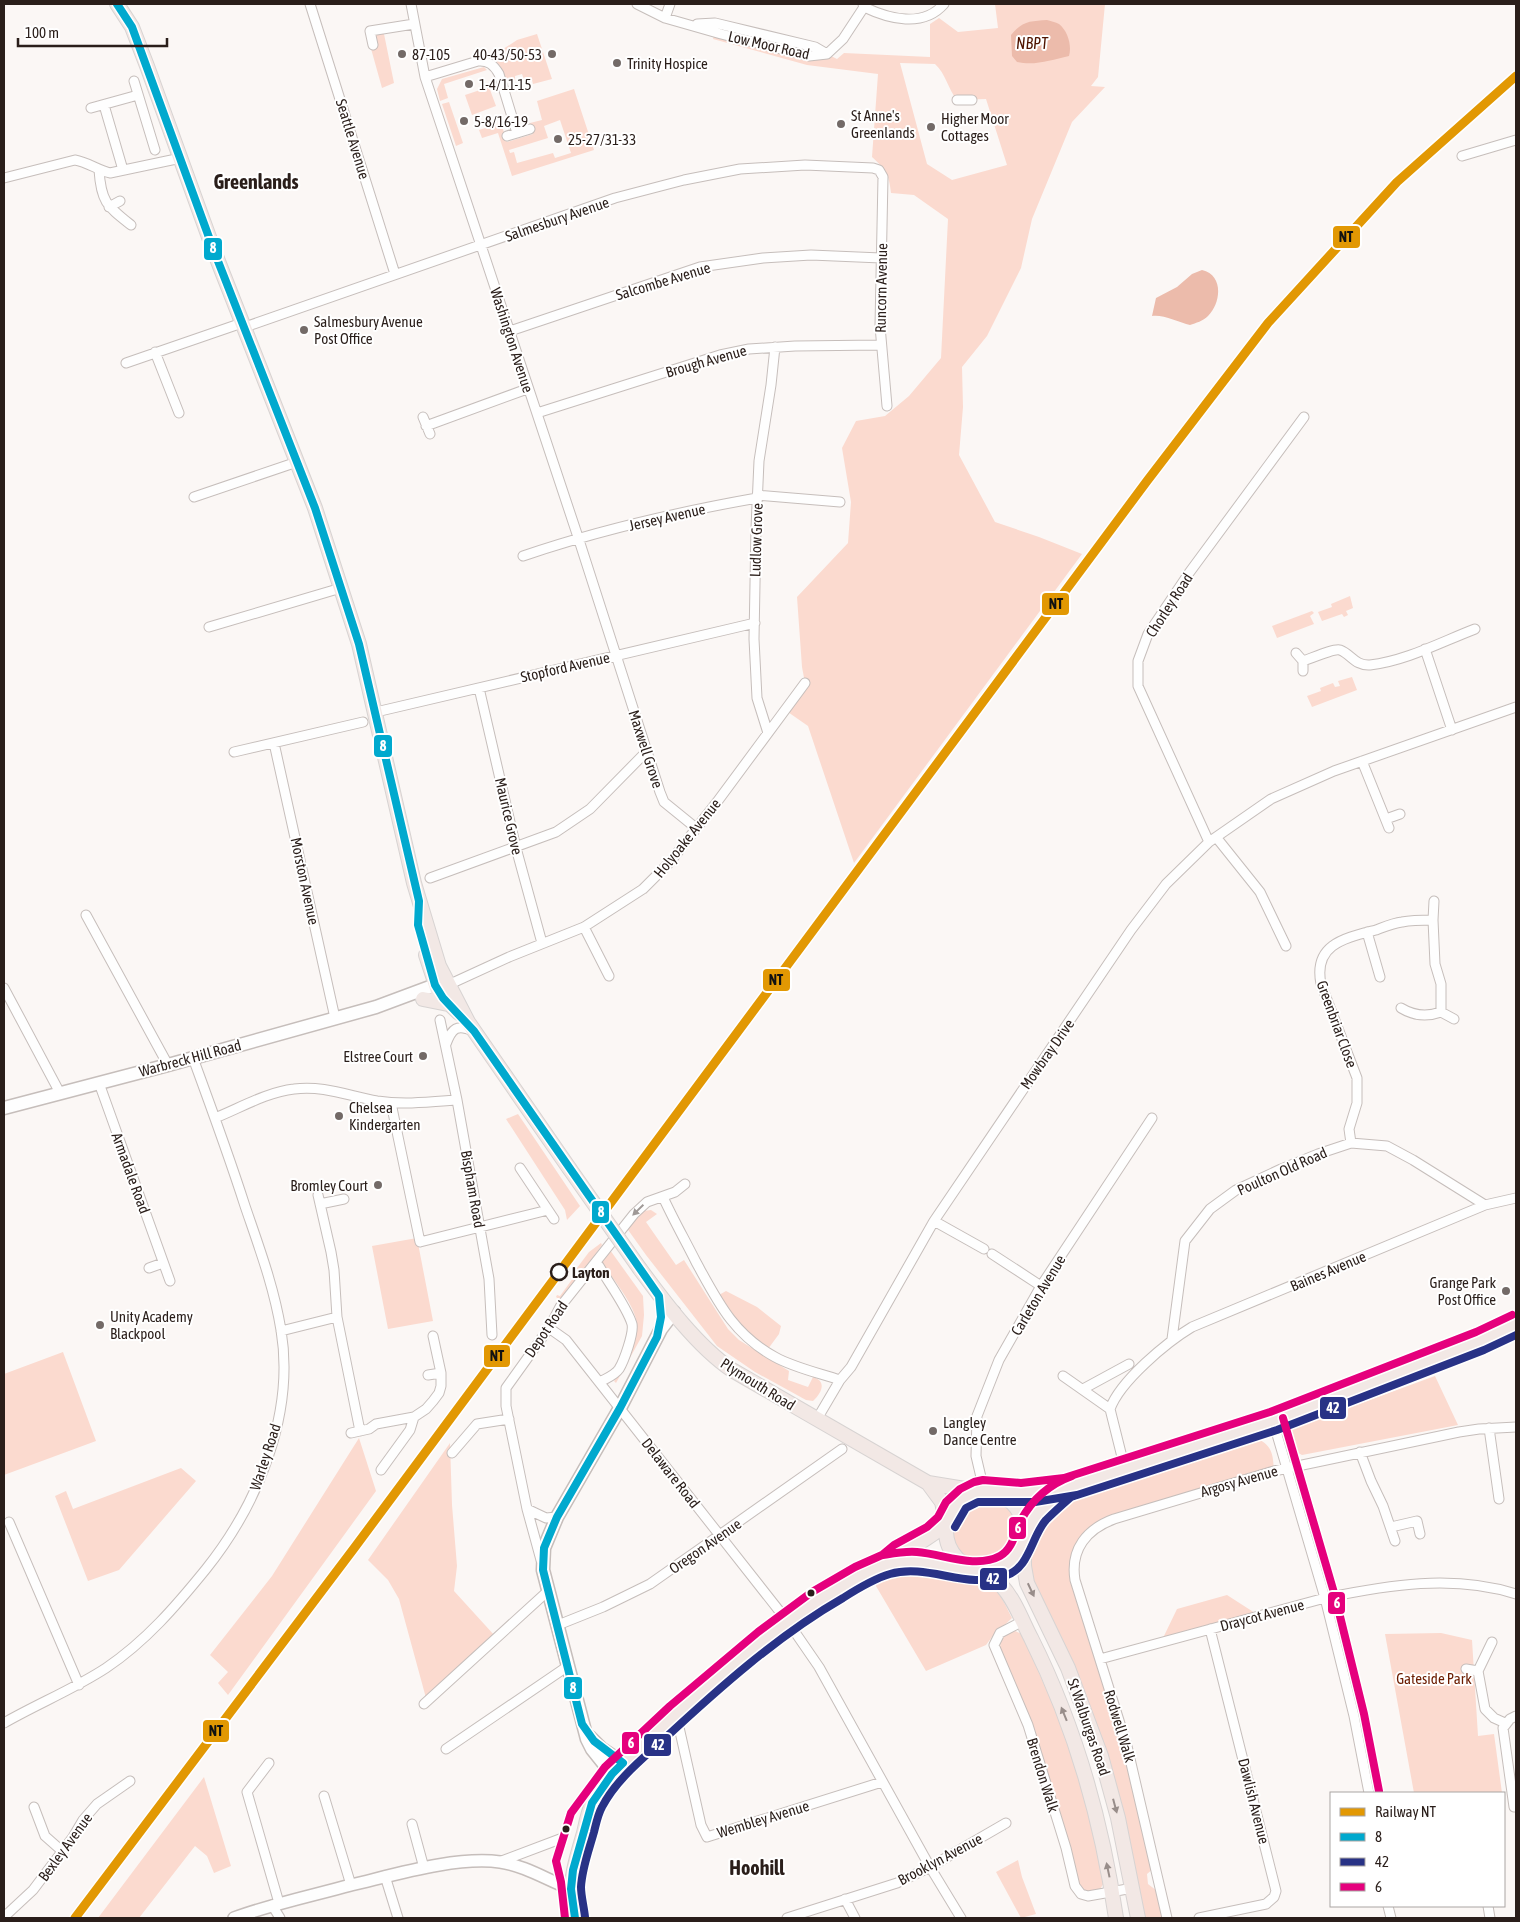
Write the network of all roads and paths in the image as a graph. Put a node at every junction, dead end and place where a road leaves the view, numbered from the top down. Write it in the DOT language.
graph roads {
  1 [pos="117,4"];
  2 [pos="310,4"];
  3 [pos="410,4"];
  4 [pos="637,4"];
  5 [pos="670,4"];
  6 [pos="944,4"];
  7 [pos="863,6"];
  8 [pos="665,18"];
  9 [pos="414,24"];
  10 [pos="373,45"];
  11 [pos="425,77"];
  12 [pos="134,81"];
  13 [pos="138,95"];
  14 [pos="957,100"];
  15 [pos="972,100"];
  16 [pos="104,105"];
  17 [pos="91,108"];
  18 [pos="530,129"];
  19 [pos="517,133"];
  20 [pos="507,136"];
  21 [pos="1516,140"];
  22 [pos="155,150"];
  23 [pos="1462,156"];
  24 [pos="181,158"];
  25 [pos="100,170"];
  26 [pos="123,170"];
  27 [pos="879,170"];
  28 [pos="4,178"];
  29 [pos="120,201"];
  30 [pos="109,207"];
  31 [pos="131,225"];
  32 [pos="480,246"];
  33 [pos="881,258"];
  34 [pos="395,274"];
  35 [pos="244,325"];
  36 [pos="510,331"];
  37 [pos="880,345"];
  38 [pos="775,347"];
  39 [pos="155,352"];
  40 [pos="126,363"];
  41 [pos="527,389"];
  42 [pos="887,406"];
  43 [pos="179,413"];
  44 [pos="537,413"];
  45 [pos="1304,417"];
  46 [pos="426,426"];
  47 [pos="297,462"];
  48 [pos="757,496"];
  49 [pos="194,497"];
  50 [pos="840,502"];
  51 [pos="578,537"];
  52 [pos="523,556"];
  53 [pos="341,588"];
  54 [pos="755,623"];
  55 [pos="209,627"];
  56 [pos="1475,628"];
  57 [pos="1425,650"];
  58 [pos="1296,653"];
  59 [pos="616,655"];
  60 [pos="805,683"];
  61 [pos="479,688"];
  62 [pos="1516,707"];
  63 [pos="376,712"];
  64 [pos="364,722"];
  65 [pos="1452,730"];
  66 [pos="768,733"];
  67 [pos="274,743"];
  68 [pos="647,751"];
  69 [pos="234,752"];
  70 [pos="1358,763"];
  71 [pos="1400,814"];
  72 [pos="1386,819"];
  73 [pos="696,828"];
  74 [pos="1389,828"];
  75 [pos="1213,839"];
  76 [pos="516,848"];
  77 [pos="430,878"];
  78 [pos="1434,901"];
  79 [pos="86,914"];
  80 [pos="1433,920"];
  81 [pos="584,927"];
  82 [pos="1367,932"];
  83 [pos="542,943"];
  84 [pos="1286,946"];
  85 [pos="609,976"];
  86 [pos="1380,977"];
  87 [pos="4,988"];
  88 [pos="443,992"];
  89 [pos="423,999"];
  90 [pos="376,1007"];
  91 [pos="1401,1008"];
  92 [pos="1441,1012"];
  93 [pos="335,1018"];
  94 [pos="1454,1019"];
  95 [pos="440,1020"];
  96 [pos="471,1027"];
  97 [pos="446,1044"];
  98 [pos="193,1058"];
  99 [pos="168,1065"];
  100 [pos="99,1083"];
  101 [pos="60,1093"];
  102 [pos="457,1100"];
  103 [pos="392,1103"];
  104 [pos="4,1108"];
  105 [pos="215,1118"];
  106 [pos="1152,1118"];
  107 [pos="1351,1143"];
  108 [pos="520,1168"];
  109 [pos="685,1184"];
  110 [pos="663,1197"];
  111 [pos="1516,1198"];
  112 [pos="344,1199"];
  113 [pos="1485,1205"];
  114 [pos="548,1210"];
  115 [pos="554,1219"];
  116 [pos="934,1220"];
  117 [pos="480,1227"];
  118 [pos="163,1263"];
  119 [pos="595,1263"];
  120 [pos="150,1268"];
  121 [pos="170,1281"];
  122 [pos="1041,1286"];
  123 [pos="659,1296"];
  124 [pos="674,1312"];
  125 [pos="337,1317"];
  126 [pos="1516,1324"];
  127 [pos="549,1328"];
  128 [pos="661,1329"];
  129 [pos="282,1331"];
  130 [pos="492,1335"];
  131 [pos="433,1336"];
  132 [pos="1172,1339"];
  133 [pos="1129,1364"];
  134 [pos="441,1373"];
  135 [pos="428,1375"];
  136 [pos="1063,1376"];
  137 [pos="840,1380"];
  138 [pos="600,1382"];
  139 [pos="1083,1389"];
  140 [pos="620,1408"];
  141 [pos="1110,1409"];
  142 [pos="414,1417"];
  143 [pos="509,1418"];
  144 [pos="817,1419"];
  145 [pos="1273,1421"];
  146 [pos="1516,1427"];
  147 [pos="1489,1428"];
  148 [pos="842,1449"];
  149 [pos="1360,1452"];
  150 [pos="452,1453"];
  151 [pos="1286,1468"];
  152 [pos="1125,1469"];
  153 [pos="381,1470"];
  154 [pos="928,1483"];
  155 [pos="1066,1488"];
  156 [pos="985,1491"];
  157 [pos="1499,1499"];
  158 [pos="527,1509"];
  159 [pos="556,1516"];
  160 [pos="9,1522"];
  161 [pos="946,1522"];
  162 [pos="1391,1527"];
  163 [pos="1420,1534"];
  164 [pos="720,1536"];
  165 [pos="1085,1537"];
  166 [pos="1395,1540"];
  167 [pos="1024,1541"];
  168 [pos="888,1564"];
  169 [pos="543,1570"];
  170 [pos="978,1570"];
  171 [pos="549,1590"];
  172 [pos="1516,1594"];
  173 [pos="1325,1598"];
  174 [pos="1022,1621"];
  175 [pos="788,1622"];
  176 [pos="558,1625"];
  177 [pos="1210,1629"];
  178 [pos="1492,1642"];
  179 [pos="1100,1659"];
  180 [pos="568,1666"];
  181 [pos="1466,1669"];
  182 [pos="1478,1671"];
  183 [pos="79,1684"];
  184 [pos="424,1704"];
  185 [pos="676,1714"];
  186 [pos="1516,1716"];
  187 [pos="4,1723"];
  188 [pos="1505,1723"];
  189 [pos="586,1734"];
  190 [pos="446,1749"];
  191 [pos="269,1763"];
  192 [pos="623,1763"];
  193 [pos="612,1774"];
  194 [pos="130,1781"];
  195 [pos="882,1782"];
  196 [pos="1368,1792"];
  197 [pos="324,1796"];
  198 [pos="34,1807"];
  199 [pos="1515,1807"];
  200 [pos="1006,1823"];
  201 [pos="412,1824"];
  202 [pos="560,1839"];
  203 [pos="62,1851"];
  204 [pos="498,1862"];
  205 [pos="930,1867"];
  206 [pos="424,1868"];
  207 [pos="385,1876"];
  208 [pos="351,1885"];
  209 [pos="1132,1888"];
  210 [pos="571,1889"];
  211 [pos="1112,1892"];
  212 [pos="845,1900"];
  213 [pos="275,1904"];
  214 [pos="4,1917"];
  215 [pos="234,1918"];
  216 [pos="280,1918"];
  217 [pos="398,1918"];
  218 [pos="575,1918"];
  219 [pos="787,1918"];
  220 [pos="855,1918"];
  221 [pos="961,1918"];
  222 [pos="1116,1918"];
  223 [pos="1138,1918"];
  224 [pos="1167,1918"];
  225 [pos="1199,1918"];
  1 -- 24 [label="main road"];
  2 -- 34 [label="street, Seattle Avenue"];
  3 -- 9 [label="street, Washington Avenue"];
  4 -- 8 [label="street, Low Moor Road"];
  5 -- 8 [label="street"];
  6 -- 7 [label="street"];
  7 -- 8 [label="street, Low Moor Road"];
  9 -- 10 [label="street"];
  9 -- 11 [label="street, Washington Avenue"];
  11 -- 19 [label="street"];
  11 -- 32 [label="street, Washington Avenue"];
  12 -- 13 [label="street"];
  13 -- 16 [label="street"];
  13 -- 22 [label="street"];
  14 -- 15 [label="street"];
  16 -- 17 [label="street"];
  16 -- 26 [label="street"];
  18 -- 19 [label="street"];
  19 -- 20 [label="street"];
  21 -- 23 [label="street"];
  24 -- 26 [label="street"];
  24 -- 35 [label="main road"];
  25 -- 26 [label="street"];
  25 -- 28 [label="street"];
  25 -- 30 [label="street"];
  27 -- 32 [label="street, Salmesbury Avenue"];
  27 -- 33 [label="street, Runcorn Avenue"];
  29 -- 30 [label="street"];
  30 -- 31 [label="street"];
  32 -- 34 [label="street, Salmesbury Avenue"];
  32 -- 36 [label="street, Washington Avenue"];
  33 -- 36 [label="street, Salcombe Avenue"];
  33 -- 37 [label="street, Runcorn Avenue"];
  34 -- 35 [label="street, Salmesbury Avenue"];
  35 -- 39 [label="street, Salmesbury Avenue"];
  35 -- 47 [label="main road"];
  36 -- 41 [label="street, Washington Avenue"];
  37 -- 38 [label="street, Brough Avenue"];
  37 -- 42 [label="street, Runcorn Avenue"];
  38 -- 44 [label="street, Brough Avenue"];
  38 -- 48 [label="street, Ludlow Grove"];
  39 -- 40 [label="street, Salmesbury Avenue"];
  39 -- 43 [label="street"];
  41 -- 44 [label="street, Washington Avenue"];
  41 -- 46 [label="street"];
  44 -- 51 [label="street, Washington Avenue"];
  45 -- 75 [label="street, Chorley Road"];
  47 -- 49 [label="street"];
  47 -- 53 [label="main road"];
  48 -- 50 [label="street, Jersey Avenue"];
  48 -- 51 [label="street, Jersey Avenue"];
  48 -- 54 [label="street, Ludlow Grove"];
  51 -- 52 [label="street, Jersey Avenue"];
  51 -- 59 [label="street, Washington Avenue"];
  53 -- 55 [label="street"];
  53 -- 63 [label="main road"];
  54 -- 59 [label="street, Stopford Avenue"];
  54 -- 66 [label="street, Ludlow Grove"];
  56 -- 57 [label="street"];
  57 -- 58 [label="street"];
  57 -- 65 [label="street"];
  59 -- 61 [label="street, Stopford Avenue"];
  59 -- 68 [label="street, Maxwell Grove"];
  60 -- 66 [label="street, Holyoake Avenue"];
  61 -- 63 [label="street, Stopford Avenue"];
  61 -- 76 [label="street, Maurice Grove"];
  62 -- 65 [label="street, Mowbray Drive"];
  63 -- 88 [label="main road"];
  64 -- 67 [label="street"];
  65 -- 70 [label="street, Mowbray Drive"];
  66 -- 73 [label="street, Holyoake Avenue"];
  67 -- 69 [label="street"];
  67 -- 93 [label="street, Morston Avenue"];
  68 -- 73 [label="street, Maxwell Grove"];
  68 -- 76 [label="street"];
  70 -- 72 [label="street"];
  70 -- 75 [label="street, Mowbray Drive"];
  71 -- 72 [label="street"];
  72 -- 74 [label="street"];
  73 -- 81 [label="street, Holyoake Avenue"];
  75 -- 84 [label="street, Chorley Road"];
  75 -- 116 [label="street, Mowbray Drive"];
  76 -- 77 [label="street"];
  76 -- 83 [label="street, Maurice Grove"];
  78 -- 80 [label="street"];
  79 -- 99 [label="street"];
  80 -- 82 [label="street, Greenbriar Close"];
  80 -- 92 [label="street"];
  81 -- 83 [label="street, Holyoake Avenue"];
  81 -- 85 [label="street"];
  82 -- 86 [label="street"];
  82 -- 107 [label="street, Greenbriar Close"];
  83 -- 88 [label="street, Holyoake Avenue"];
  87 -- 101 [label="street"];
  88 -- 89 [label="main road"];
  88 -- 90 [label="main road, Warbreck Hill Road"];
  88 -- 96 [label="main road, Plymouth Road"];
  88 -- 96 [label="main road, Plymouth Road"];
  89 -- 90 [label="main road, Warbreck Hill Road"];
  90 -- 93 [label="main road, Warbreck Hill Road"];
  91 -- 92 [label="street"];
  92 -- 94 [label="street"];
  93 -- 98 [label="main road, Warbreck Hill Road"];
  95 -- 97 [label="street, Bispham Road"];
  96 -- 97 [label="street"];
  96 -- 123 [label="main road, Plymouth Road, bridge"];
  97 -- 102 [label="street, Bispham Road"];
  98 -- 99 [label="main road, Warbreck Hill Road"];
  98 -- 105 [label="street, Warley Road"];
  99 -- 100 [label="main road, Warbreck Hill Road"];
  100 -- 101 [label="main road, Warbreck Hill Road"];
  100 -- 118 [label="street, Armadale Road"];
  101 -- 104 [label="main road, Warbreck Hill Road"];
  102 -- 103 [label="street"];
  102 -- 117 [label="street, Bispham Road"];
  103 -- 105 [label="street"];
  103 -- 117 [label="street"];
  105 -- 129 [label="street, Warley Road"];
  106 -- 122 [label="street, Carleton Avenue"];
  107 -- 113 [label="street, Poulton Old Road"];
  107 -- 132 [label="street, Poulton Old Road"];
  108 -- 114 [label="street"];
  109 -- 110 [label="street, Depot Road"];
  110 -- 119 [label="street, Depot Road, one-way"];
  110 -- 137 [label="street, Plymouth Road"];
  111 -- 113 [label="street"];
  112 -- 125 [label="street"];
  113 -- 132 [label="street, Baines Avenue"];
  114 -- 115 [label="street"];
  114 -- 117 [label="street"];
  116 -- 122 [label="street"];
  116 -- 137 [label="street, Mowbray Drive"];
  117 -- 130 [label="street, Bispham Road"];
  118 -- 120 [label="street"];
  118 -- 121 [label="street, Armadale Road"];
  119 -- 127 [label="street, Depot Road"];
  119 -- 138 [label="street"];
  122 -- 156 [label="street, Carleton Avenue"];
  123 -- 124 [label="main road, Plymouth Road"];
  123 -- 128 [label="main road"];
  124 -- 128 [label="main road"];
  124 -- 144 [label="main road, Plymouth Road"];
  125 -- 129 [label="street"];
  125 -- 142 [label="street"];
  126 -- 145 [label="main road"];
  127 -- 138 [label="street, Delaware Road"];
  127 -- 143 [label="street, Depot Road"];
  128 -- 140 [label="main road"];
  129 -- 183 [label="street, Warley Road"];
  131 -- 134 [label="street"];
  132 -- 141 [label="street"];
  133 -- 139 [label="street"];
  134 -- 135 [label="street"];
  134 -- 142 [label="street"];
  136 -- 139 [label="street"];
  137 -- 144 [label="street, Mowbray Drive"];
  138 -- 140 [label="street, Delaware Road"];
  139 -- 141 [label="street"];
  140 -- 159 [label="main road"];
  140 -- 164 [label="street, Delaware Road"];
  141 -- 152 [label="street"];
  142 -- 153 [label="street"];
  143 -- 150 [label="street"];
  143 -- 158 [label="street"];
  144 -- 154 [label="main road, Plymouth Road"];
  145 -- 151 [label="street"];
  145 -- 152 [label="main road"];
  146 -- 147 [label="street, Argosy Avenue"];
  147 -- 149 [label="street, Argosy Avenue"];
  147 -- 157 [label="street"];
  148 -- 164 [label="street, Oregon Avenue"];
  149 -- 151 [label="street, Argosy Avenue"];
  149 -- 162 [label="street"];
  151 -- 165 [label="street, Argosy Avenue"];
  151 -- 173 [label="street"];
  152 -- 155 [label="main road"];
  154 -- 156 [label="main road, Plymouth Road"];
  154 -- 161 [label="main road, Plymouth Road"];
  155 -- 156 [label="main road, Plymouth Road"];
  155 -- 167 [label="main road"];
  156 -- 161 [label="main road"];
  156 -- 167 [label="main road"];
  158 -- 159 [label="street"];
  158 -- 169 [label="street"];
  159 -- 169 [label="main road"];
  160 -- 183 [label="street"];
  161 -- 168 [label="main road"];
  161 -- 170 [label="main road"];
  162 -- 163 [label="street"];
  162 -- 166 [label="street"];
  164 -- 175 [label="street, Delaware Road"];
  164 -- 176 [label="street, Oregon Avenue"];
  165 -- 179 [label="street, Rodwell Walk"];
  167 -- 170 [label="main road"];
  167 -- 209 [label="main road, St Walburgas Road, one-way"];
  168 -- 170 [label="main road"];
  168 -- 175 [label="main road"];
  169 -- 171 [label="main road"];
  170 -- 174 [label="main road, St Walburgas Road"];
  171 -- 176 [label="main road"];
  171 -- 184 [label="street"];
  172 -- 173 [label="street, Draycot Avenue"];
  173 -- 177 [label="street, Draycot Avenue"];
  173 -- 196 [label="street"];
  211 -- 174 [label="main road, St Walburgas Road, one-way"];
  174 -- 211 [label="street, Brendon Walk"];
  175 -- 185 [label="main road"];
  175 -- 195 [label="street, Delaware Road"];
  176 -- 180 [label="main road"];
  177 -- 179 [label="street, Draycot Avenue"];
  177 -- 225 [label="street, Dawlish Avenue"];
  178 -- 182 [label="street"];
  179 -- 224 [label="street, Rodwell Walk"];
  180 -- 189 [label="main road"];
  180 -- 190 [label="street"];
  181 -- 182 [label="street"];
  182 -- 188 [label="street"];
  183 -- 187 [label="street, Warley Road"];
  185 -- 192 [label="main road"];
  185 -- 195 [label="street, Wembley Avenue"];
  186 -- 188 [label="street"];
  188 -- 199 [label="street"];
  189 -- 192 [label="main road"];
  189 -- 193 [label="main road"];
  191 -- 213 [label="street"];
  192 -- 193 [label="main road"];
  193 -- 210 [label="main road"];
  194 -- 203 [label="street, Bexley Avenue"];
  195 -- 205 [label="street, Delaware Road"];
  197 -- 208 [label="street"];
  198 -- 203 [label="street"];
  200 -- 205 [label="street, Brooklyn Avenue"];
  201 -- 206 [label="street"];
  202 -- 204 [label="street"];
  203 -- 214 [label="street, Bexley Avenue"];
  204 -- 206 [label="street"];
  204 -- 210 [label="street"];
  205 -- 212 [label="street, Brooklyn Avenue"];
  205 -- 221 [label="street, Delaware Road"];
  206 -- 207 [label="street"];
  207 -- 208 [label="street"];
  207 -- 217 [label="street"];
  208 -- 213 [label="street"];
  209 -- 211 [label="street, Brendon Walk"];
  209 -- 223 [label="main road, St Walburgas Road"];
  210 -- 218 [label="main road"];
  211 -- 222 [label="main road, St Walburgas Road"];
  212 -- 219 [label="street, Brooklyn Avenue"];
  212 -- 220 [label="street"];
  213 -- 215 [label="street"];
  213 -- 216 [label="street"];
}
